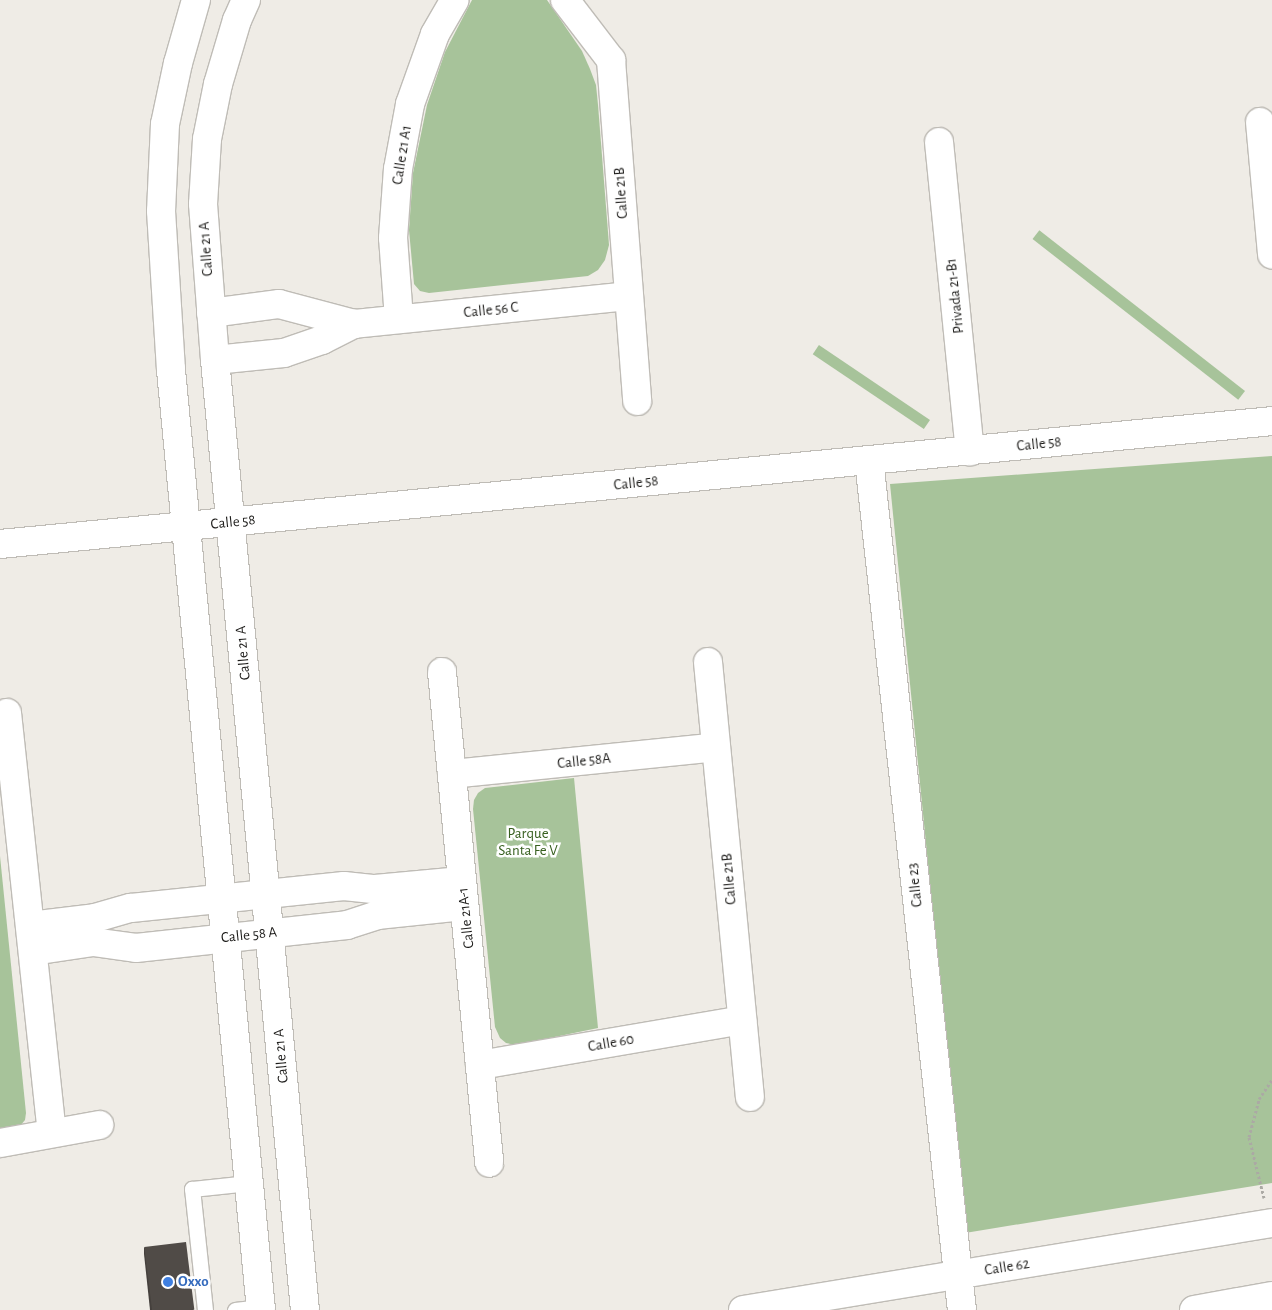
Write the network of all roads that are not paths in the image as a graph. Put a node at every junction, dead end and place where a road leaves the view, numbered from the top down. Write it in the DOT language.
graph roads {
  1 [pos="196,0"];
  2 [pos="246,0"];
  3 [pos="455,0"];
  4 [pos="565,0"];
  5 [pos="1260,122"];
  6 [pos="939,142"];
  7 [pos="1272,254"];
  8 [pos="629,296"];
  9 [pos="211,312"];
  10 [pos="399,319"];
  11 [pos="354,324"];
  12 [pos="215,360"];
  13 [pos="637,401"];
  14 [pos="1272,421"];
  15 [pos="970,451"];
  16 [pos="869,460"];
  17 [pos="230,522"];
  18 [pos="186,526"];
  19 [pos="0,544"];
  20 [pos="708,662"];
  21 [pos="442,672"];
  22 [pos="7,713"];
  23 [pos="716,748"];
  24 [pos="452,774"];
  25 [pos="9,816"];
  26 [pos="463,893"];
  27 [pos="266,894"];
  28 [pos="222,899"];
  29 [pos="270,933"];
  30 [pos="225,938"];
  31 [pos="31,939"];
  32 [pos="742,1020"];
  33 [pos="480,1065"];
  34 [pos="750,1097"];
  35 [pos="99,1125"];
  36 [pos="52,1133"];
  37 [pos="0,1143"];
  38 [pos="489,1163"];
  39 [pos="249,1183"];
  40 [pos="1271,1223"];
  41 [pos="958,1275"];
  42 [pos="1256,1302"];
  43 [pos="252,1309"];
  44 [pos="205,1310"];
  45 [pos="306,1310"];
  46 [pos="743,1310"];
  47 [pos="962,1310"];
  48 [pos="1194,1310"];
  1 -- 18 [label="street"];
  2 -- 9 [label="street, Calle 21 A"];
  3 -- 10 [label="street, Calle 21 A1"];
  4 -- 8 [label="street, Calle 21B"];
  5 -- 7 [label="street"];
  6 -- 15 [label="street, Privada 21-B1"];
  8 -- 10 [label="street, Calle 56 C"];
  8 -- 13 [label="street, Calle 21B"];
  9 -- 11 [label="street, Calle 56 C"];
  9 -- 12 [label="street, Calle 21 A"];
  10 -- 11 [label="street, Calle 56 C"];
  11 -- 12 [label="street, Calle 56 C"];
  12 -- 17 [label="street, Calle 21 A"];
  14 -- 15 [label="street, Calle 58"];
  15 -- 16 [label="street, Calle 58"];
  16 -- 17 [label="street, Calle 58"];
  16 -- 41 [label="street, Calle 23"];
  17 -- 18 [label="street, Calle 58"];
  17 -- 27 [label="street, Calle 21 A"];
  18 -- 19 [label="street, Calle 58"];
  18 -- 28 [label="street"];
  20 -- 23 [label="street, Calle 21B"];
  21 -- 24 [label="street, Calle 21A-1"];
  22 -- 25 [label="street"];
  23 -- 24 [label="street, Calle 58A"];
  23 -- 32 [label="street, Calle 21B"];
  24 -- 26 [label="street, Calle 21A-1"];
  25 -- 31 [label="street"];
  26 -- 27 [label="street"];
  26 -- 29 [label="street, Calle 58 A"];
  26 -- 33 [label="street, Calle 21A-1"];
  27 -- 28 [label="street"];
  27 -- 29 [label="street, Calle 21 A"];
  28 -- 30 [label="street"];
  28 -- 31 [label="street"];
  29 -- 30 [label="street, Calle 58 A"];
  29 -- 45 [label="street, Calle 21 A"];
  30 -- 31 [label="street, Calle 58 A"];
  30 -- 39 [label="street"];
  31 -- 36 [label="street"];
  32 -- 33 [label="street, Calle 60"];
  32 -- 34 [label="street, Calle 21B"];
  33 -- 38 [label="street, Calle 21A-1"];
  35 -- 36 [label="street"];
  36 -- 37 [label="street"];
  39 -- 43 [label="street"];
  39 -- 44 [label="lane"];
  40 -- 41 [label="street, Calle 62"];
  41 -- 46 [label="street, Calle 62"];
  41 -- 47 [label="street, Calle 23"];
  42 -- 48 [label="street"];
}
